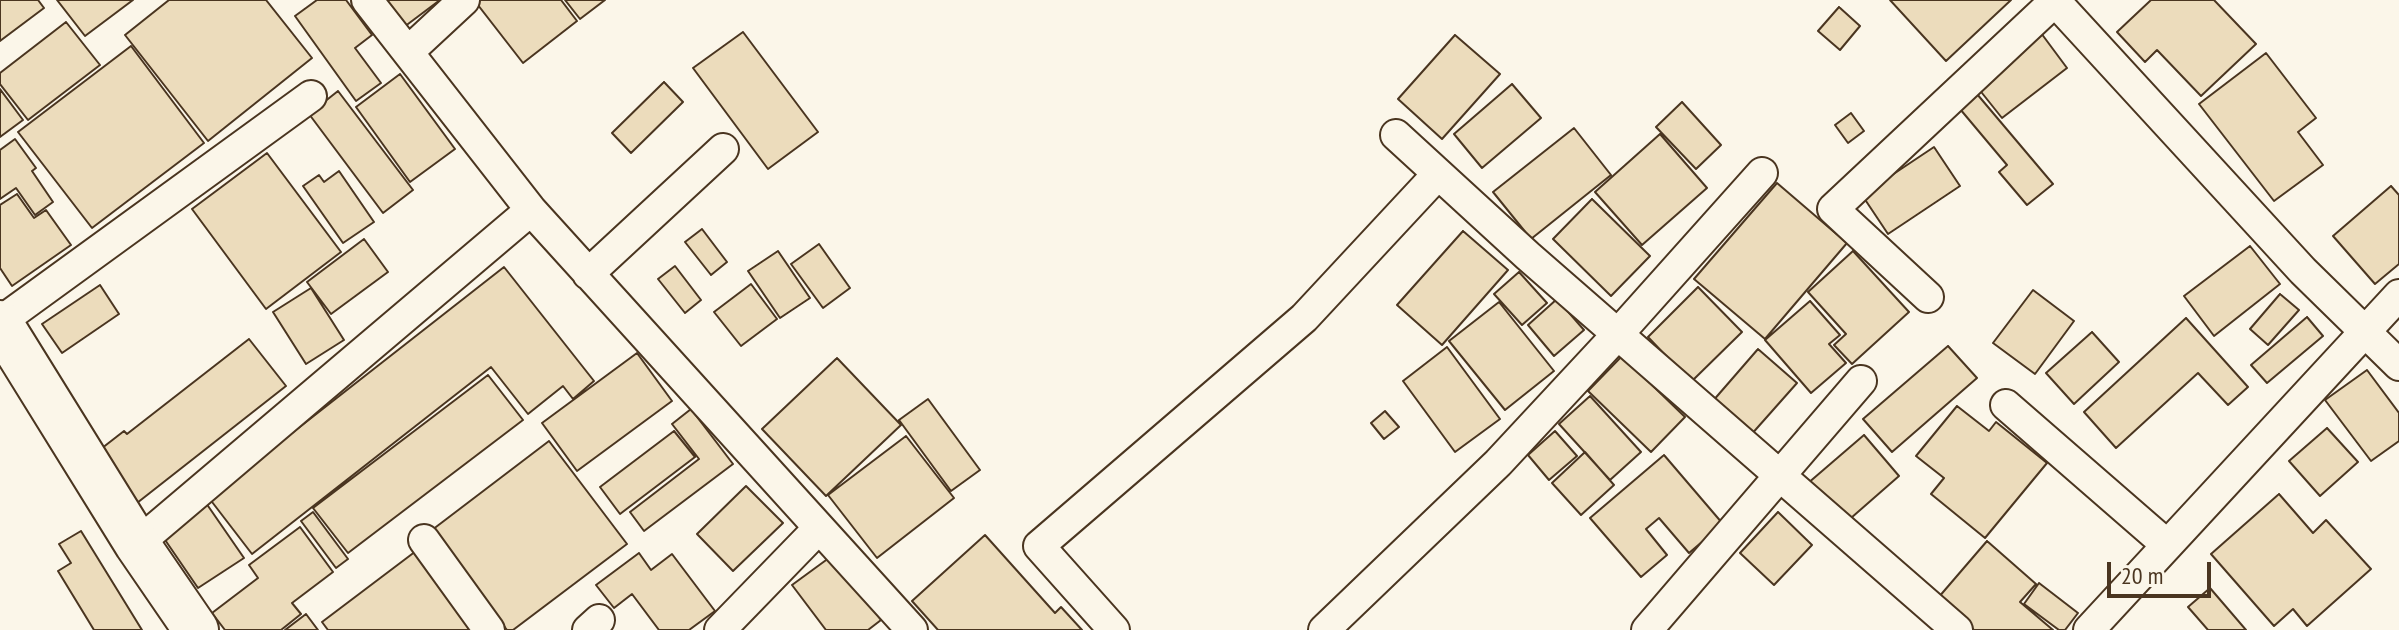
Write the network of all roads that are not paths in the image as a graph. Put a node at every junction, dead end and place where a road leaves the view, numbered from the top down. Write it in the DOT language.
graph roads {
  1 [pos="367,0"];
  2 [pos="464,0"];
  3 [pos="2055,0"];
  4 [pos="408,52"];
  5 [pos="311,96"];
  6 [pos="1396,135"];
  7 [pos="723,149"];
  8 [pos="1762,173"];
  9 [pos="1438,174"];
  10 [pos="531,210"];
  11 [pos="588,274"];
  12 [pos="2399,295"];
  13 [pos="1928,297"];
  14 [pos="0,323"];
  15 [pos="2364,331"];
  16 [pos="1618,334"];
  17 [pos="2399,365"];
  18 [pos="1861,381"];
  19 [pos="2006,405"];
  20 [pos="1781,476"];
  21 [pos="819,528"];
  22 [pos="424,540"];
  23 [pos="137,544"];
  24 [pos="2167,545"];
  25 [pos="196,630"];
  26 [pos="489,630"];
  27 [pos="720,630"];
  28 [pos="912,630"];
  29 [pos="1114,630"];
  30 [pos="1324,630"];
  31 [pos="1647,630"];
  32 [pos="1957,630"];
  33 [pos="2089,630"];
  1 -- 4 [label="street"];
  2 -- 4 [label="street"];
  3 -- 13 [label="street"];
  3 -- 15 [label="street"];
  4 -- 10 [label="street"];
  5 -- 14 [label="street"];
  6 -- 9 [label="street"];
  7 -- 11 [label="street"];
  8 -- 16 [label="street"];
  9 -- 16 [label="street"];
  9 -- 29 [label="street"];
  10 -- 11 [label="street"];
  10 -- 23 [label="street"];
  11 -- 21 [label="street"];
  12 -- 15 [label="street"];
  14 -- 23 [label="street"];
  15 -- 17 [label="street"];
  15 -- 24 [label="street"];
  16 -- 20 [label="street"];
  16 -- 30 [label="street"];
  18 -- 20 [label="street"];
  19 -- 24 [label="street"];
  20 -- 31 [label="street"];
  20 -- 32 [label="street"];
  21 -- 27 [label="street"];
  21 -- 28 [label="street"];
  22 -- 26 [label="street"];
  23 -- 25 [label="street"];
  24 -- 33 [label="street"];
}
